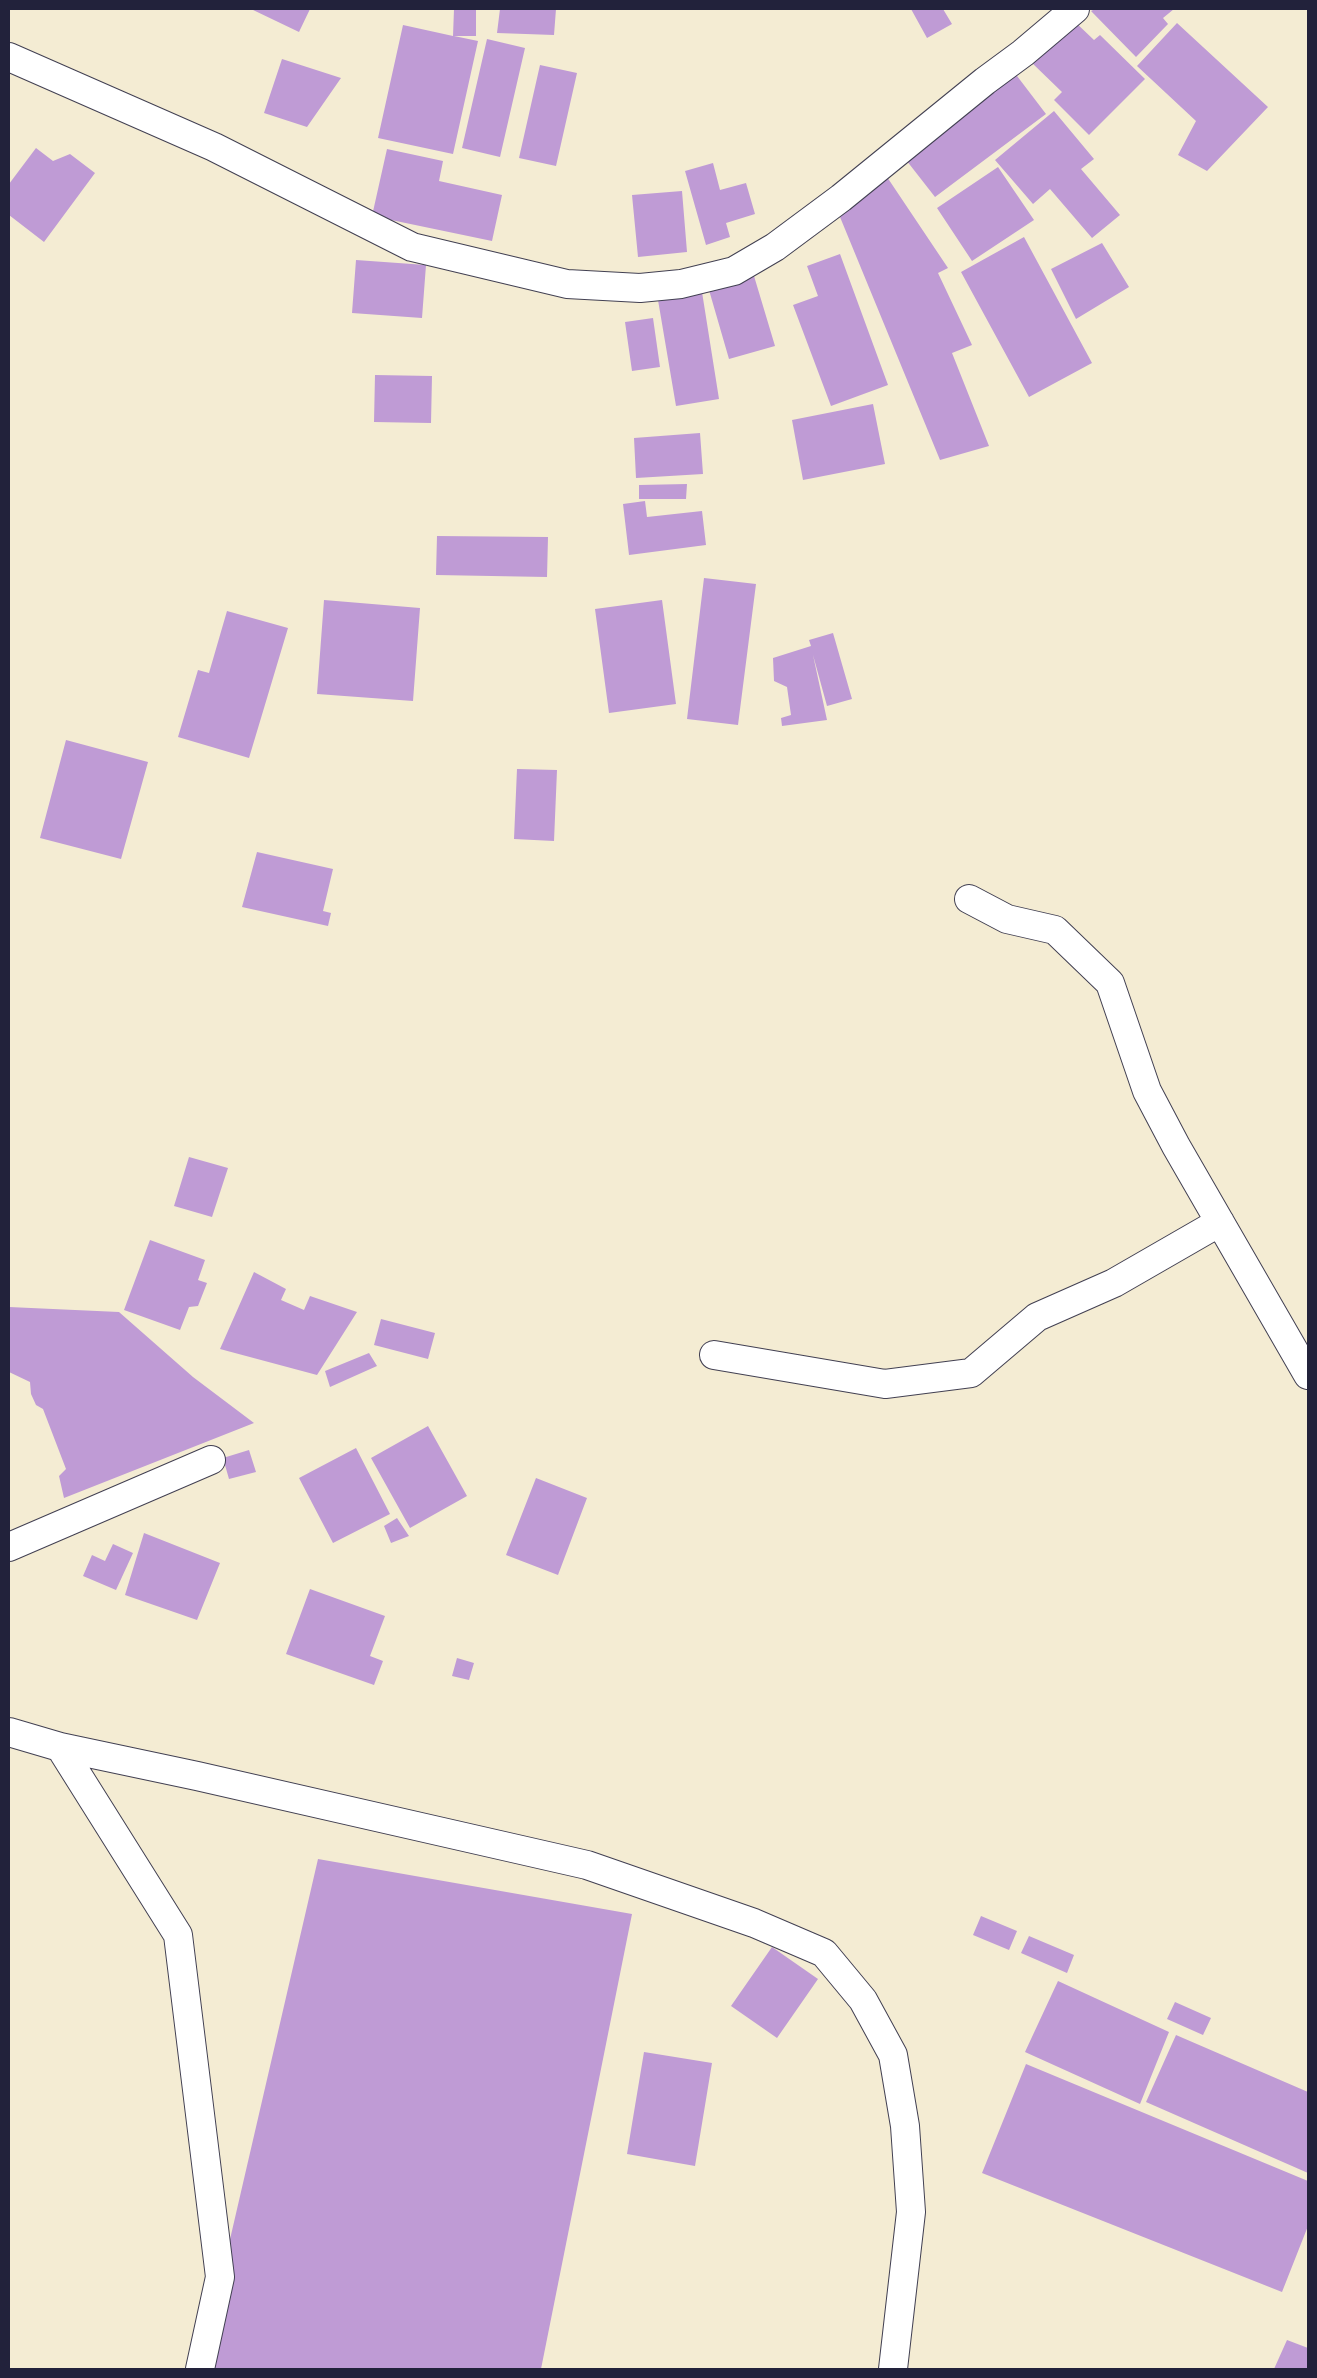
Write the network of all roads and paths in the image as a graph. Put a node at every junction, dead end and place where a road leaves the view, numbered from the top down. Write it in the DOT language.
graph roads {
  1 [pos="1075,9"];
  2 [pos="9,57"];
  3 [pos="969,899"];
  4 [pos="1220,1222"];
  5 [pos="714,1355"];
  6 [pos="1308,1375"];
  7 [pos="212,1460"];
  8 [pos="9,1547"];
  9 [pos="9,1732"];
  10 [pos="60,1747"];
  11 [pos="200,2369"];
  12 [pos="893,2369"];
  1 -- 2 [label="street"];
  3 -- 4 [label="street"];
  4 -- 5 [label="street"];
  4 -- 6 [label="street"];
  7 -- 8 [label="street"];
  9 -- 10 [label="street"];
  10 -- 11 [label="street"];
  10 -- 12 [label="street"];
}
